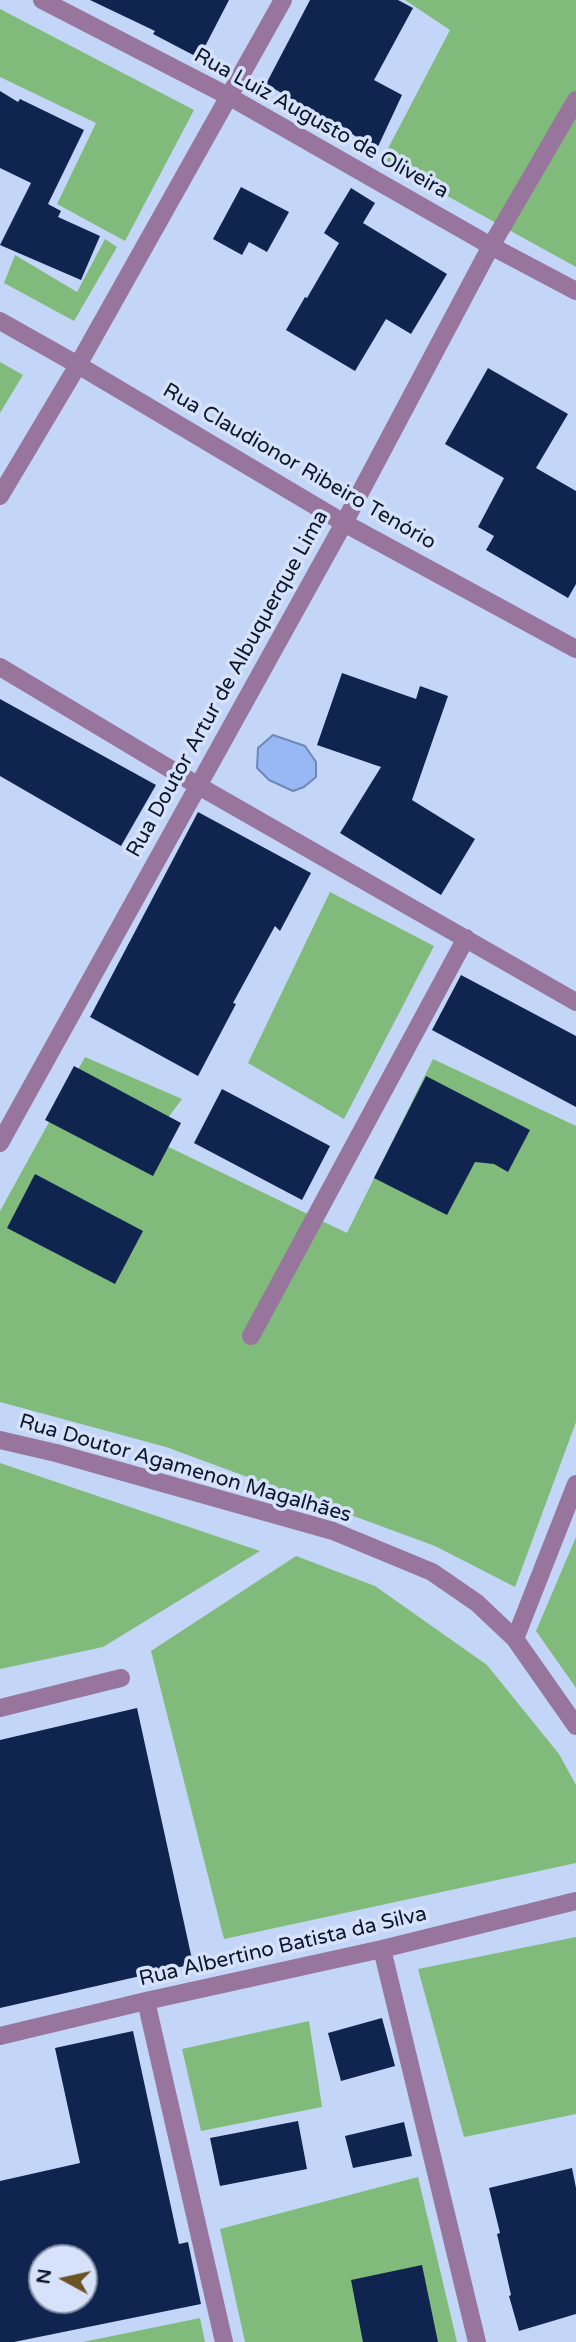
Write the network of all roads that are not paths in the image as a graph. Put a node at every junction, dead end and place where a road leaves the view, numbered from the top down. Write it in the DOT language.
graph roads {
  1 [pos="42,0"];
  2 [pos="283,0"];
  3 [pos="230,97"];
  4 [pos="576,100"];
  5 [pos="491,246"];
  6 [pos="576,291"];
  7 [pos="0,321"];
  8 [pos="78,365"];
  9 [pos="0,496"];
  10 [pos="344,523"];
  11 [pos="576,649"];
  12 [pos="0,667"];
  13 [pos="197,785"];
  14 [pos="466,937"];
  15 [pos="576,1002"];
  16 [pos="0,1143"];
  17 [pos="251,1336"];
  18 [pos="0,1440"];
  19 [pos="576,1484"];
  20 [pos="515,1639"];
  21 [pos="121,1678"];
  22 [pos="0,1708"];
  23 [pos="576,1727"];
  24 [pos="576,1901"];
  25 [pos="382,1950"];
  26 [pos="146,2001"];
  27 [pos="0,2036"];
  28 [pos="224,2342"];
  29 [pos="477,2342"];
  1 -- 3 [label="street, Rua Luiz Augusto de Oliveira"];
  2 -- 3 [label="street"];
  3 -- 5 [label="street, Rua Luiz Augusto de Oliveira"];
  3 -- 8 [label="street"];
  4 -- 5 [label="street, Rua Doutor Artur de Albuquerque Lima"];
  5 -- 6 [label="street, Rua Luiz Augusto de Oliveira"];
  5 -- 10 [label="street, Rua Doutor Artur de Albuquerque Lima"];
  7 -- 8 [label="street, Rua Claudionor Ribeiro Tenório"];
  8 -- 9 [label="street"];
  8 -- 10 [label="street, Rua Claudionor Ribeiro Tenório"];
  10 -- 11 [label="street, Rua Claudionor Ribeiro Tenório"];
  10 -- 13 [label="street, Rua Doutor Artur de Albuquerque Lima"];
  12 -- 13 [label="street"];
  13 -- 14 [label="street"];
  13 -- 16 [label="street, Rua Doutor Artur de Albuquerque Lima"];
  14 -- 15 [label="street"];
  14 -- 17 [label="street"];
  18 -- 20 [label="street, Rua Doutor Agamenon Magalhães"];
  19 -- 20 [label="street"];
  20 -- 23 [label="street, Rua Doutor Agamenon Magalhães"];
  21 -- 22 [label="street"];
  24 -- 25 [label="street, Rua Albertino Batista da Silva"];
  25 -- 26 [label="street, Rua Albertino Batista da Silva"];
  25 -- 29 [label="street"];
  26 -- 27 [label="street, Rua Albertino Batista da Silva"];
  26 -- 28 [label="street"];
}
